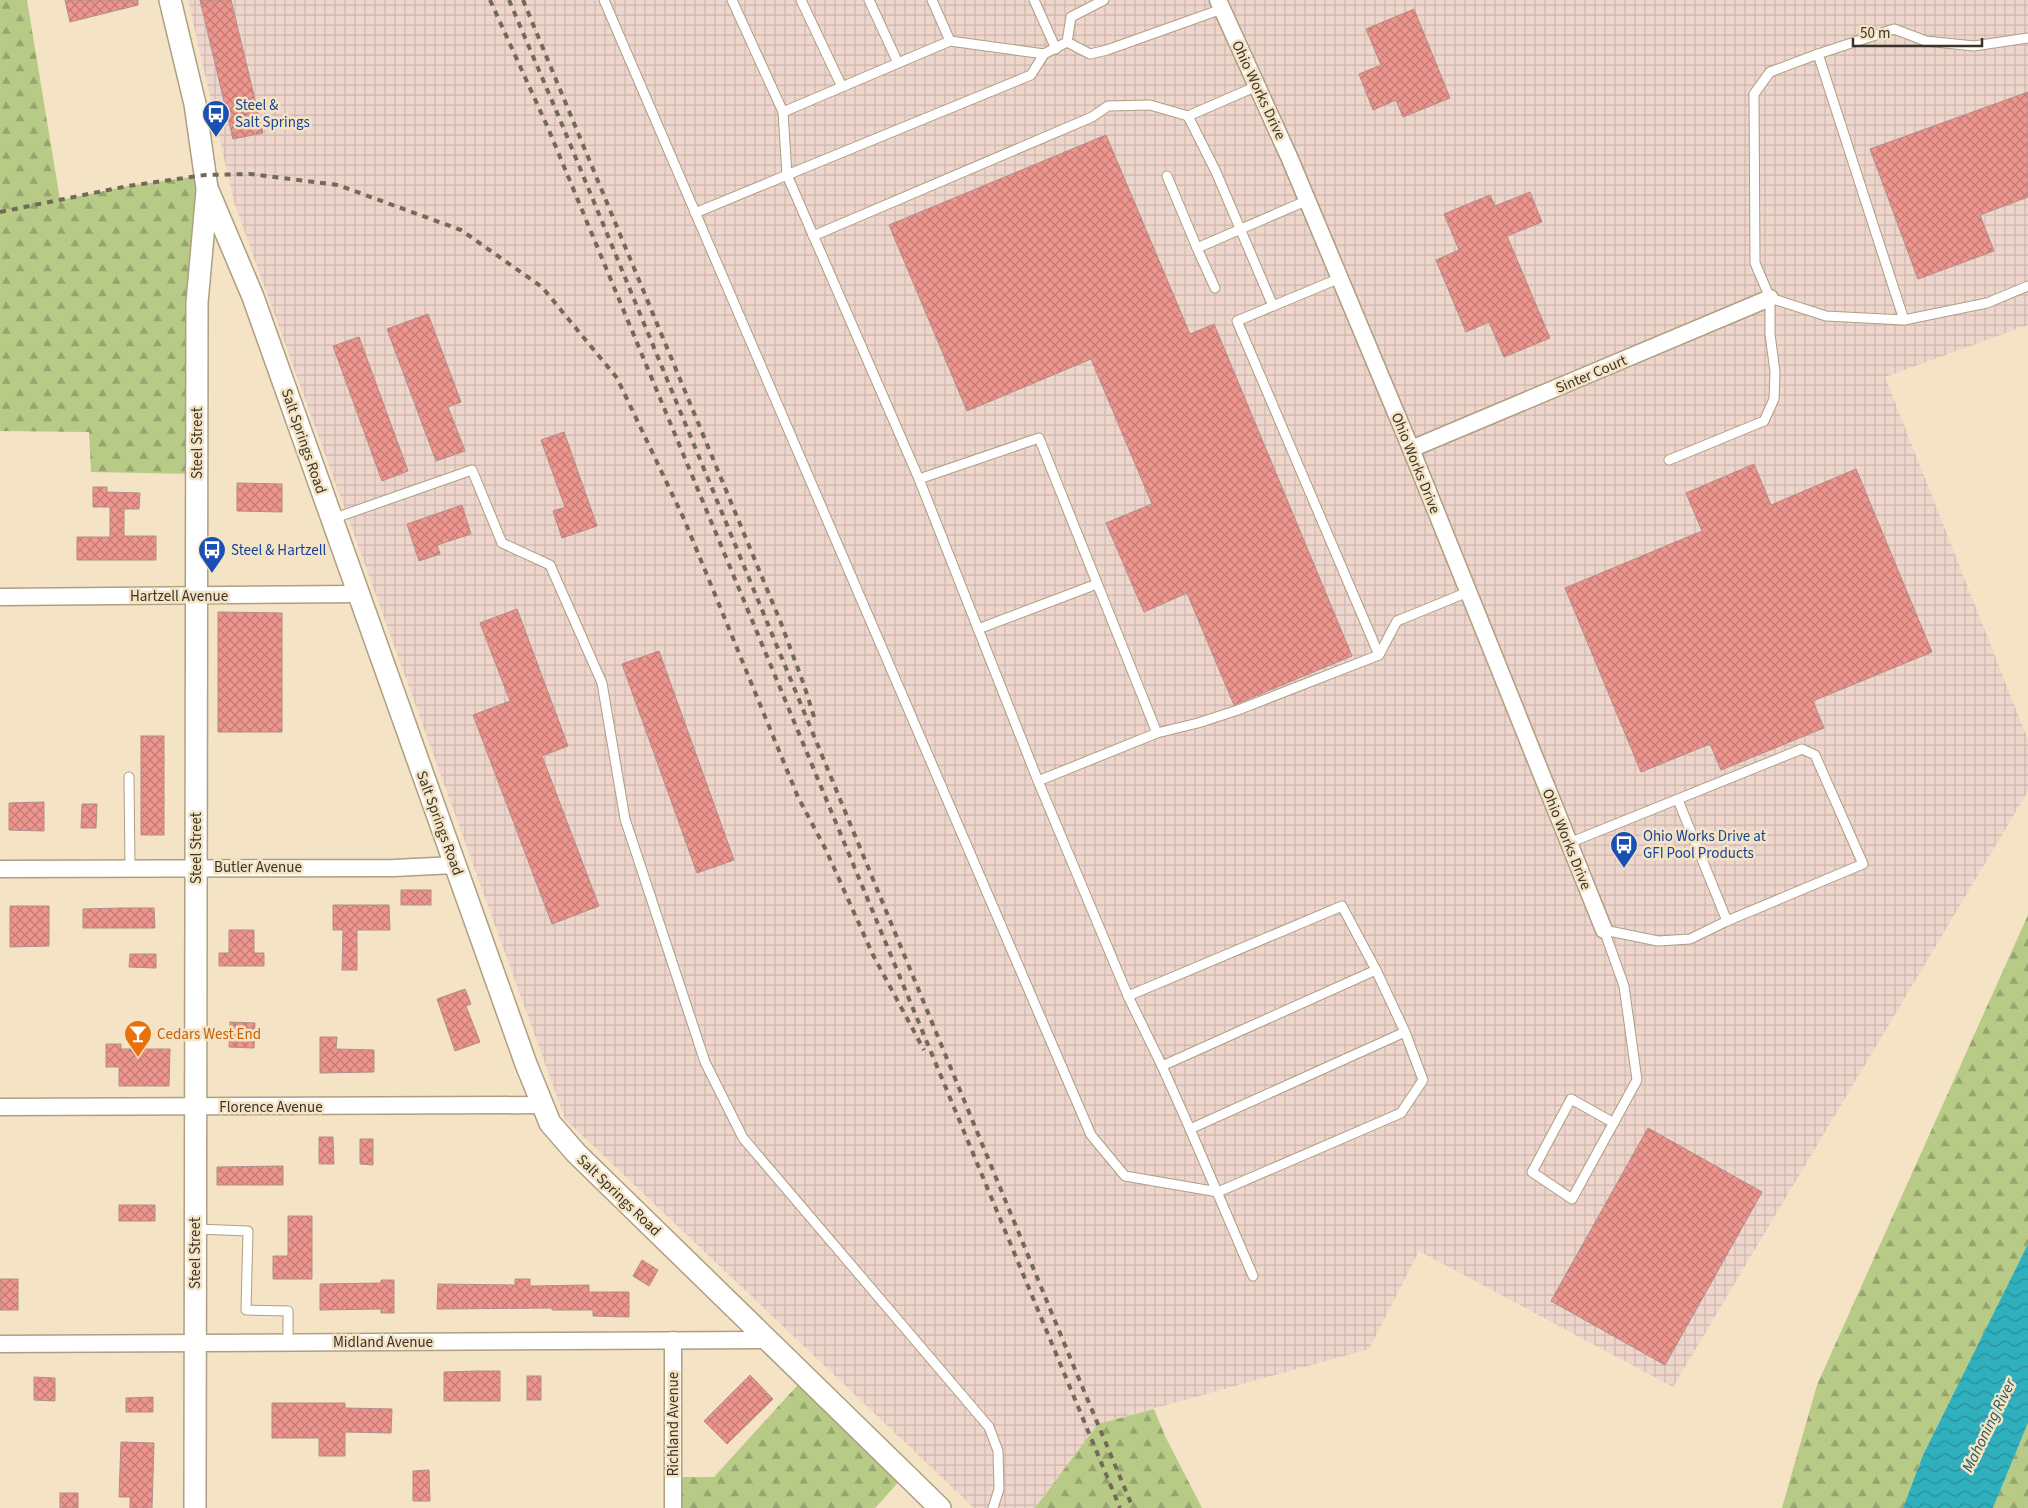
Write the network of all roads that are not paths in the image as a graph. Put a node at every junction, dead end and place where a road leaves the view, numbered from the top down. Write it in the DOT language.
graph roads {
  1 [pos="170,0"];
  2 [pos="604,0"];
  3 [pos="732,0"];
  4 [pos="801,0"];
  5 [pos="870,0"];
  6 [pos="932,0"];
  7 [pos="1034,0"];
  8 [pos="1104,0"];
  9 [pos="1220,4"];
  10 [pos="2028,38"];
  11 [pos="950,41"];
  12 [pos="1067,42"];
  13 [pos="1056,49"];
  14 [pos="1044,54"];
  15 [pos="1818,54"];
  16 [pos="898,63"];
  17 [pos="1257,86"];
  18 [pos="842,87"];
  19 [pos="783,112"];
  20 [pos="1188,116"];
  21 [pos="787,175"];
  22 [pos="1166,176"];
  23 [pos="207,188"];
  24 [pos="1308,200"];
  25 [pos="695,213"];
  26 [pos="1241,230"];
  27 [pos="813,236"];
  28 [pos="1197,248"];
  29 [pos="1340,278"];
  30 [pos="2028,286"];
  31 [pos="1215,288"];
  32 [pos="1770,298"];
  33 [pos="1273,306"];
  34 [pos="1904,320"];
  35 [pos="1411,449"];
  36 [pos="1669,460"];
  37 [pos="919,479"];
  38 [pos="332,519"];
  39 [pos="1097,584"];
  40 [pos="1468,592"];
  41 [pos="358,594"];
  42 [pos="197,596"];
  43 [pos="0,597"];
  44 [pos="978,629"];
  45 [pos="1379,655"];
  46 [pos="1157,733"];
  47 [pos="130,778"];
  48 [pos="1038,781"];
  49 [pos="1678,800"];
  50 [pos="1569,843"];
  51 [pos="455,865"];
  52 [pos="196,867"];
  53 [pos="130,868"];
  54 [pos="0,869"];
  55 [pos="1727,921"];
  56 [pos="1604,930"];
  57 [pos="1376,970"];
  58 [pos="1128,996"];
  59 [pos="1405,1032"];
  60 [pos="1162,1066"];
  61 [pos="542,1104"];
  62 [pos="0,1107"];
  63 [pos="196,1107"];
  64 [pos="1614,1123"];
  65 [pos="1190,1129"];
  66 [pos="1218,1192"];
  67 [pos="195,1228"];
  68 [pos="1252,1276"];
  69 [pos="673,1340"];
  70 [pos="766,1340"];
  71 [pos="195,1343"];
  72 [pos="288,1343"];
  73 [pos="0,1344"];
  74 [pos="195,1508"];
  75 [pos="673,1508"];
  76 [pos="940,1508"];
  77 [pos="993,1508"];
  1 -- 23 [label="street, Salt Springs Road"];
  2 -- 25 [label="lane"];
  3 -- 19 [label="lane"];
  4 -- 18 [label="lane"];
  5 -- 16 [label="lane"];
  6 -- 11 [label="lane"];
  7 -- 13 [label="lane"];
  8 -- 12 [label="lane"];
  9 -- 12 [label="lane"];
  9 -- 17 [label="street, Ohio Works Drive"];
  10 -- 15 [label="lane"];
  11 -- 14 [label="lane"];
  11 -- 16 [label="lane"];
  12 -- 13 [label="lane"];
  13 -- 14 [label="lane"];
  14 -- 21 [label="lane"];
  15 -- 32 [label="lane"];
  15 -- 34 [label="lane"];
  16 -- 18 [label="lane"];
  17 -- 20 [label="lane"];
  17 -- 24 [label="street, Ohio Works Drive"];
  18 -- 19 [label="lane"];
  19 -- 21 [label="lane"];
  20 -- 26 [label="lane"];
  20 -- 27 [label="lane"];
  21 -- 25 [label="lane"];
  21 -- 27 [label="lane"];
  22 -- 28 [label="lane"];
  23 -- 38 [label="street, Salt Springs Road"];
  23 -- 42 [label="street, Steel Street"];
  24 -- 26 [label="lane"];
  24 -- 29 [label="street, Ohio Works Drive"];
  25 -- 66 [label="lane"];
  26 -- 28 [label="lane"];
  26 -- 33 [label="lane"];
  27 -- 37 [label="lane"];
  28 -- 31 [label="lane"];
  29 -- 33 [label="lane"];
  29 -- 35 [label="street, Ohio Works Drive"];
  30 -- 34 [label="lane"];
  32 -- 34 [label="lane"];
  32 -- 35 [label="street, Sinter Court"];
  32 -- 36 [label="lane"];
  33 -- 45 [label="lane"];
  35 -- 40 [label="street, Ohio Works Drive"];
  37 -- 39 [label="lane"];
  37 -- 44 [label="lane"];
  38 -- 41 [label="street, Salt Springs Road"];
  38 -- 77 [label="lane"];
  39 -- 44 [label="lane"];
  39 -- 46 [label="lane"];
  40 -- 45 [label="lane"];
  40 -- 50 [label="street, Ohio Works Drive"];
  41 -- 42 [label="street, Hartzell Avenue"];
  41 -- 51 [label="street, Salt Springs Road"];
  42 -- 43 [label="street, Hartzell Avenue"];
  42 -- 52 [label="street, Steel Street"];
  44 -- 48 [label="lane"];
  45 -- 46 [label="lane"];
  46 -- 48 [label="lane"];
  47 -- 53 [label="lane"];
  48 -- 58 [label="lane"];
  49 -- 50 [label="lane"];
  49 -- 55 [label="lane"];
  49 -- 55 [label="lane"];
  50 -- 56 [label="street, Ohio Works Drive"];
  51 -- 52 [label="street, Butler Avenue"];
  51 -- 61 [label="street, Salt Springs Road"];
  52 -- 53 [label="street, Butler Avenue"];
  52 -- 63 [label="street, Steel Street"];
  53 -- 54 [label="street, Butler Avenue"];
  55 -- 56 [label="lane"];
  56 -- 64 [label="lane"];
  57 -- 58 [label="lane"];
  57 -- 59 [label="lane"];
  57 -- 60 [label="lane"];
  58 -- 60 [label="lane"];
  59 -- 65 [label="lane"];
  59 -- 66 [label="lane"];
  60 -- 65 [label="lane"];
  61 -- 63 [label="street, Florence Avenue"];
  61 -- 70 [label="street, Salt Springs Road"];
  62 -- 63 [label="street, Florence Avenue"];
  63 -- 67 [label="street, Steel Street"];
  64 -- 64 [label="lane"];
  65 -- 66 [label="lane"];
  66 -- 68 [label="lane"];
  67 -- 71 [label="street, Steel Street"];
  67 -- 72 [label="lane"];
  69 -- 70 [label="street, Midland Avenue"];
  69 -- 72 [label="street, Midland Avenue"];
  69 -- 75 [label="street, Richland Avenue"];
  70 -- 76 [label="street, Salt Springs Road"];
  71 -- 72 [label="street, Midland Avenue"];
  71 -- 73 [label="street, Midland Avenue"];
  71 -- 74 [label="street, Steel Street"];
}
